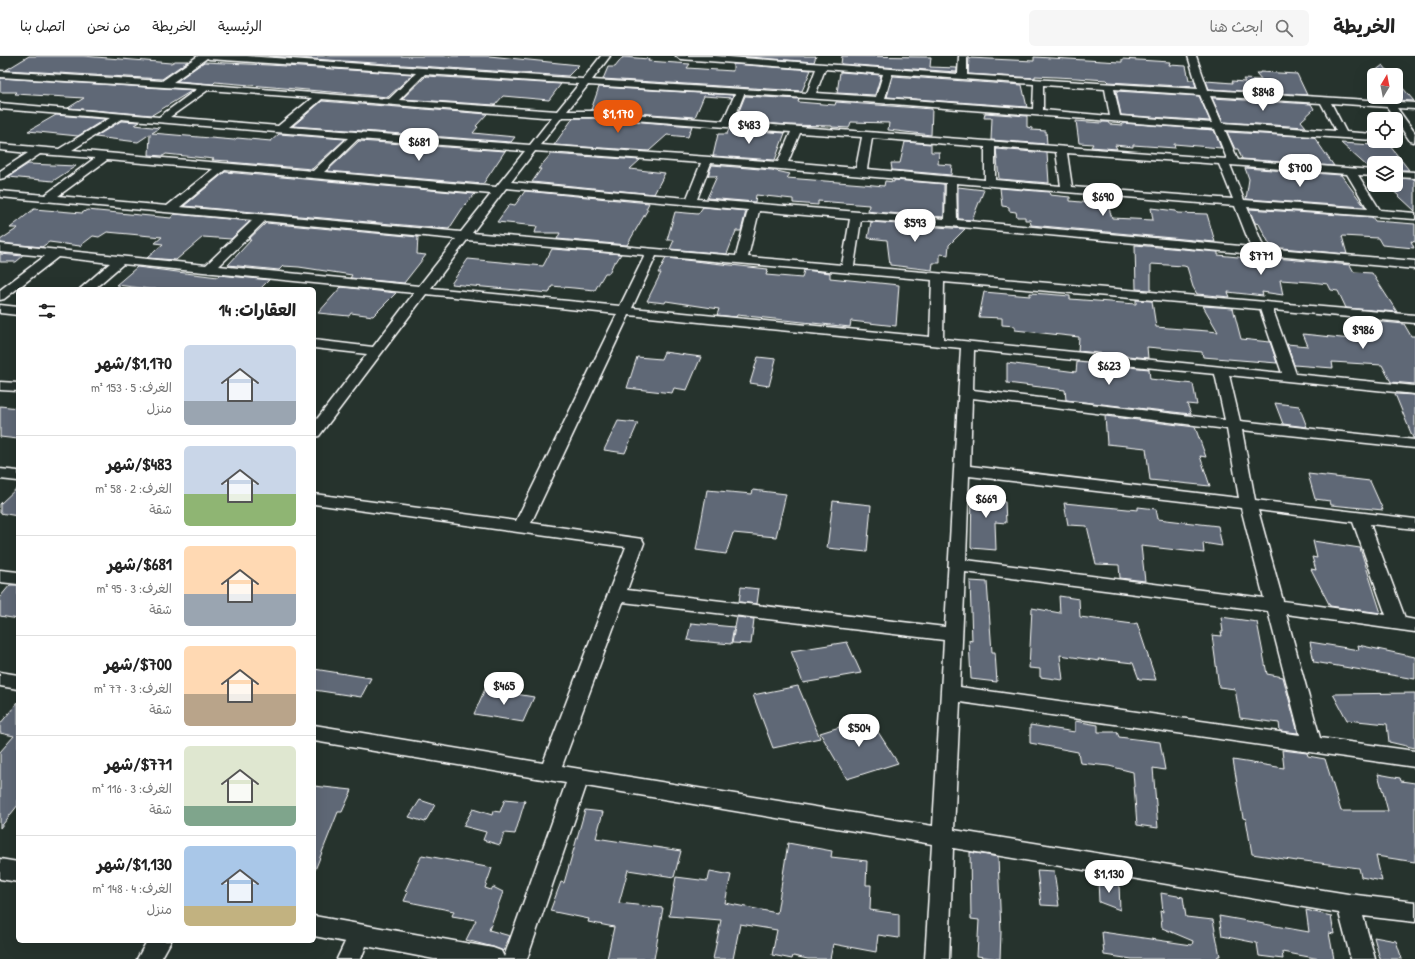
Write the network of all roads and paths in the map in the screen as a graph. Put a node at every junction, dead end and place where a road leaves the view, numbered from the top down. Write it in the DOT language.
graph roads {
  1 [pos="204,56"];
  2 [pos="209,56"];
  3 [pos="366,56"];
  4 [pos="606,56"];
  5 [pos="680,56"];
  6 [pos="963,56"];
  7 [pos="1192,56"];
  8 [pos="248,58"];
  9 [pos="758,59"];
  10 [pos="355,65"];
  11 [pos="821,67"];
  12 [pos="423,71"];
  13 [pos="888,72"];
  14 [pos="0,74"];
  15 [pos="962,77"];
  16 [pos="1039,81"];
  17 [pos="586,82"];
  18 [pos="164,84"];
  19 [pos="1109,87"];
  20 [pos="206,88"];
  21 [pos="741,91"];
  22 [pos="1204,93"];
  23 [pos="811,95"];
  24 [pos="319,97"];
  25 [pos="880,100"];
  26 [pos="1325,100"];
  27 [pos="391,102"];
  28 [pos="1390,105"];
  29 [pos="0,106"];
  30 [pos="1415,106"];
  31 [pos="1038,112"];
  32 [pos="560,114"];
  33 [pos="118,117"];
  34 [pos="1116,119"];
  35 [pos="162,120"];
  36 [pos="727,124"];
  37 [pos="1220,127"];
  38 [pos="797,129"];
  39 [pos="280,130"];
  40 [pos="868,134"];
  41 [pos="1343,135"];
  42 [pos="356,136"];
  43 [pos="1367,137"];
  44 [pos="1403,139"];
  45 [pos="1414,140"];
  46 [pos="990,143"];
  47 [pos="0,147"];
  48 [pos="531,149"];
  49 [pos="1061,149"];
  50 [pos="39,150"];
  51 [pos="62,152"];
  52 [pos="105,156"];
  53 [pos="707,161"];
  54 [pos="1223,161"];
  55 [pos="1234,162"];
  56 [pos="782,165"];
  57 [pos="222,166"];
  58 [pos="1350,171"];
  59 [pos="861,172"];
  60 [pos="1367,172"];
  61 [pos="316,174"];
  62 [pos="1403,174"];
  63 [pos="1415,175"];
  64 [pos="0,176"];
  65 [pos="951,179"];
  66 [pos="990,183"];
  67 [pos="501,188"];
  68 [pos="1067,190"];
  69 [pos="0,194"];
  70 [pos="48,198"];
  71 [pos="691,201"];
  72 [pos="1240,203"];
  73 [pos="754,207"];
  74 [pos="169,210"];
  75 [pos="1376,213"];
  76 [pos="856,216"];
  77 [pos="1415,216"];
  78 [pos="262,218"];
  79 [pos="951,223"];
  80 [pos="465,236"];
  81 [pos="0,248"];
  82 [pos="1259,251"];
  83 [pos="56,253"];
  84 [pos="652,253"];
  85 [pos="121,260"];
  86 [pos="741,260"];
  87 [pos="1415,265"];
  88 [pos="210,268"];
  89 [pos="847,270"];
  90 [pos="938,278"];
  91 [pos="88,287"];
  92 [pos="424,289"];
  93 [pos="0,296"];
  94 [pos="1265,306"];
  95 [pos="0,309"];
  96 [pos="625,310"];
  97 [pos="16,311"];
  98 [pos="1415,319"];
  99 [pos="936,341"];
  100 [pos="316,344"];
  101 [pos="968,344"];
  102 [pos="377,351"];
  103 [pos="1221,371"];
  104 [pos="1291,378"];
  105 [pos="0,386"];
  106 [pos="16,387"];
  107 [pos="1415,390"];
  108 [pos="965,393"];
  109 [pos="317,425"];
  110 [pos="1234,425"];
  111 [pos="1415,444"];
  112 [pos="961,470"];
  113 [pos="0,474"];
  114 [pos="16,476"];
  115 [pos="316,500"];
  116 [pos="1248,504"];
  117 [pos="1360,518"];
  118 [pos="1415,524"];
  119 [pos="521,528"];
  120 [pos="956,565"];
  121 [pos="0,576"];
  122 [pos="16,578"];
  123 [pos="616,595"];
  124 [pos="1275,606"];
  125 [pos="1407,625"];
  126 [pos="953,634"];
  127 [pos="0,680"];
  128 [pos="16,682"];
  129 [pos="950,693"];
  130 [pos="316,732"];
  131 [pos="1312,744"];
  132 [pos="1415,759"];
  133 [pos="550,771"];
  134 [pos="579,776"];
  135 [pos="943,836"];
  136 [pos="0,869"];
  137 [pos="16,872"];
  138 [pos="1348,904"];
  139 [pos="1415,912"];
  140 [pos="316,926"];
  141 [pos="360,934"];
  142 [pos="158,943"];
  143 [pos="148,959"];
  144 [pos="349,959"];
  145 [pos="493,959"];
  146 [pos="515,959"];
  147 [pos="937,959"];
  148 [pos="1363,959"];
  1 -- 18 [label="street"];
  2 -- 8 [label="street"];
  3 -- 10 [label="street"];
  4 -- 17 [label="street"];
  5 -- 9 [label="street"];
  6 -- 15 [label="street"];
  7 -- 22 [label="street"];
  8 -- 10 [label="street"];
  9 -- 11 [label="street"];
  10 -- 12 [label="street"];
  11 -- 13 [label="street"];
  11 -- 23 [label="street"];
  12 -- 17 [label="street"];
  12 -- 27 [label="street"];
  13 -- 15 [label="street"];
  13 -- 25 [label="street"];
  14 -- 18 [label="street"];
  15 -- 16 [label="street"];
  16 -- 19 [label="street"];
  16 -- 31 [label="street"];
  17 -- 21 [label="street"];
  17 -- 32 [label="street"];
  18 -- 20 [label="street"];
  19 -- 22 [label="street"];
  19 -- 34 [label="street"];
  20 -- 24 [label="street"];
  20 -- 35 [label="street"];
  21 -- 23 [label="street"];
  21 -- 36 [label="street"];
  22 -- 26 [label="street"];
  22 -- 37 [label="street"];
  23 -- 25 [label="street"];
  24 -- 27 [label="street"];
  24 -- 39 [label="street"];
  25 -- 31 [label="street"];
  26 -- 28 [label="street"];
  26 -- 41 [label="street"];
  27 -- 32 [label="street"];
  28 -- 30 [label="street"];
  28 -- 45 [label="street"];
  29 -- 33 [label="street"];
  31 -- 34 [label="street"];
  32 -- 36 [label="street"];
  32 -- 48 [label="street"];
  33 -- 35 [label="street"];
  33 -- 51 [label="street"];
  34 -- 37 [label="street"];
  35 -- 39 [label="street"];
  36 -- 38 [label="street"];
  37 -- 41 [label="street"];
  37 -- 55 [label="street"];
  38 -- 40 [label="street"];
  38 -- 56 [label="street"];
  39 -- 42 [label="street"];
  40 -- 46 [label="street"];
  40 -- 59 [label="street"];
  41 -- 43 [label="street"];
  42 -- 48 [label="street"];
  42 -- 61 [label="street"];
  44 -- 45 [label="street"];
  46 -- 49 [label="street"];
  46 -- 66 [label="street"];
  47 -- 50 [label="street"];
  48 -- 53 [label="street"];
  48 -- 67 [label="street"];
  49 -- 54 [label="street"];
  49 -- 68 [label="street"];
  50 -- 51 [label="street"];
  50 -- 64 [label="street"];
  51 -- 52 [label="street"];
  52 -- 57 [label="street"];
  52 -- 70 [label="street"];
  53 -- 56 [label="street"];
  53 -- 71 [label="street"];
  54 -- 55 [label="street"];
  54 -- 72 [label="street"];
  55 -- 58 [label="street"];
  56 -- 59 [label="street"];
  57 -- 61 [label="street"];
  57 -- 74 [label="street"];
  58 -- 60 [label="street"];
  58 -- 75 [label="street"];
  59 -- 65 [label="street"];
  61 -- 67 [label="street"];
  62 -- 63 [label="street"];
  65 -- 66 [label="street"];
  65 -- 79 [label="street"];
  66 -- 68 [label="street"];
  67 -- 71 [label="street"];
  67 -- 80 [label="street"];
  68 -- 72 [label="street"];
  69 -- 70 [label="street"];
  70 -- 74 [label="street"];
  71 -- 73 [label="street"];
  72 -- 75 [label="street"];
  72 -- 82 [label="street"];
  73 -- 76 [label="street"];
  73 -- 86 [label="street"];
  74 -- 78 [label="street"];
  75 -- 77 [label="street"];
  76 -- 79 [label="street"];
  76 -- 89 [label="street"];
  78 -- 80 [label="street"];
  78 -- 88 [label="street"];
  79 -- 82 [label="street"];
  80 -- 84 [label="street"];
  80 -- 92 [label="street"];
  81 -- 83 [label="street"];
  82 -- 87 [label="street"];
  83 -- 85 [label="street"];
  83 -- 93 [label="street"];
  84 -- 86 [label="street"];
  84 -- 96 [label="street"];
  85 -- 88 [label="street"];
  85 -- 91 [label="street"];
  86 -- 89 [label="street"];
  88 -- 92 [label="street"];
  89 -- 90 [label="street"];
  90 -- 94 [label="street"];
  90 -- 99 [label="street"];
  92 -- 96 [label="street"];
  92 -- 102 [label="street"];
  94 -- 98 [label="street"];
  94 -- 104 [label="street"];
  95 -- 97 [label="street"];
  96 -- 99 [label="street"];
  96 -- 119 [label="street"];
  99 -- 101 [label="street"];
  100 -- 102 [label="street"];
  101 -- 103 [label="street"];
  101 -- 108 [label="street"];
  102 -- 109 [label="street"];
  103 -- 104 [label="street"];
  103 -- 110 [label="street"];
  104 -- 107 [label="street"];
  105 -- 106 [label="street"];
  108 -- 110 [label="street"];
  108 -- 112 [label="street"];
  110 -- 111 [label="street"];
  110 -- 116 [label="street"];
  112 -- 116 [label="street"];
  112 -- 120 [label="street"];
  113 -- 114 [label="street"];
  115 -- 119 [label="street"];
  116 -- 117 [label="street"];
  116 -- 124 [label="street"];
  117 -- 118 [label="street"];
  117 -- 125 [label="street"];
  119 -- 123 [label="street"];
  120 -- 124 [label="street"];
  120 -- 126 [label="street"];
  121 -- 122 [label="street"];
  123 -- 126 [label="street"];
  123 -- 133 [label="street"];
  124 -- 125 [label="street"];
  124 -- 131 [label="street"];
  126 -- 129 [label="street"];
  127 -- 128 [label="street"];
  129 -- 131 [label="street"];
  129 -- 135 [label="street"];
  130 -- 133 [label="street"];
  131 -- 132 [label="street"];
  133 -- 134 [label="street"];
  134 -- 135 [label="street"];
  134 -- 146 [label="street"];
  135 -- 138 [label="street"];
  135 -- 147 [label="street"];
  136 -- 137 [label="street"];
  138 -- 139 [label="street"];
  138 -- 148 [label="street"];
  140 -- 141 [label="street"];
  141 -- 144 [label="street"];
  141 -- 145 [label="street"];
  142 -- 143 [label="street"];
}
